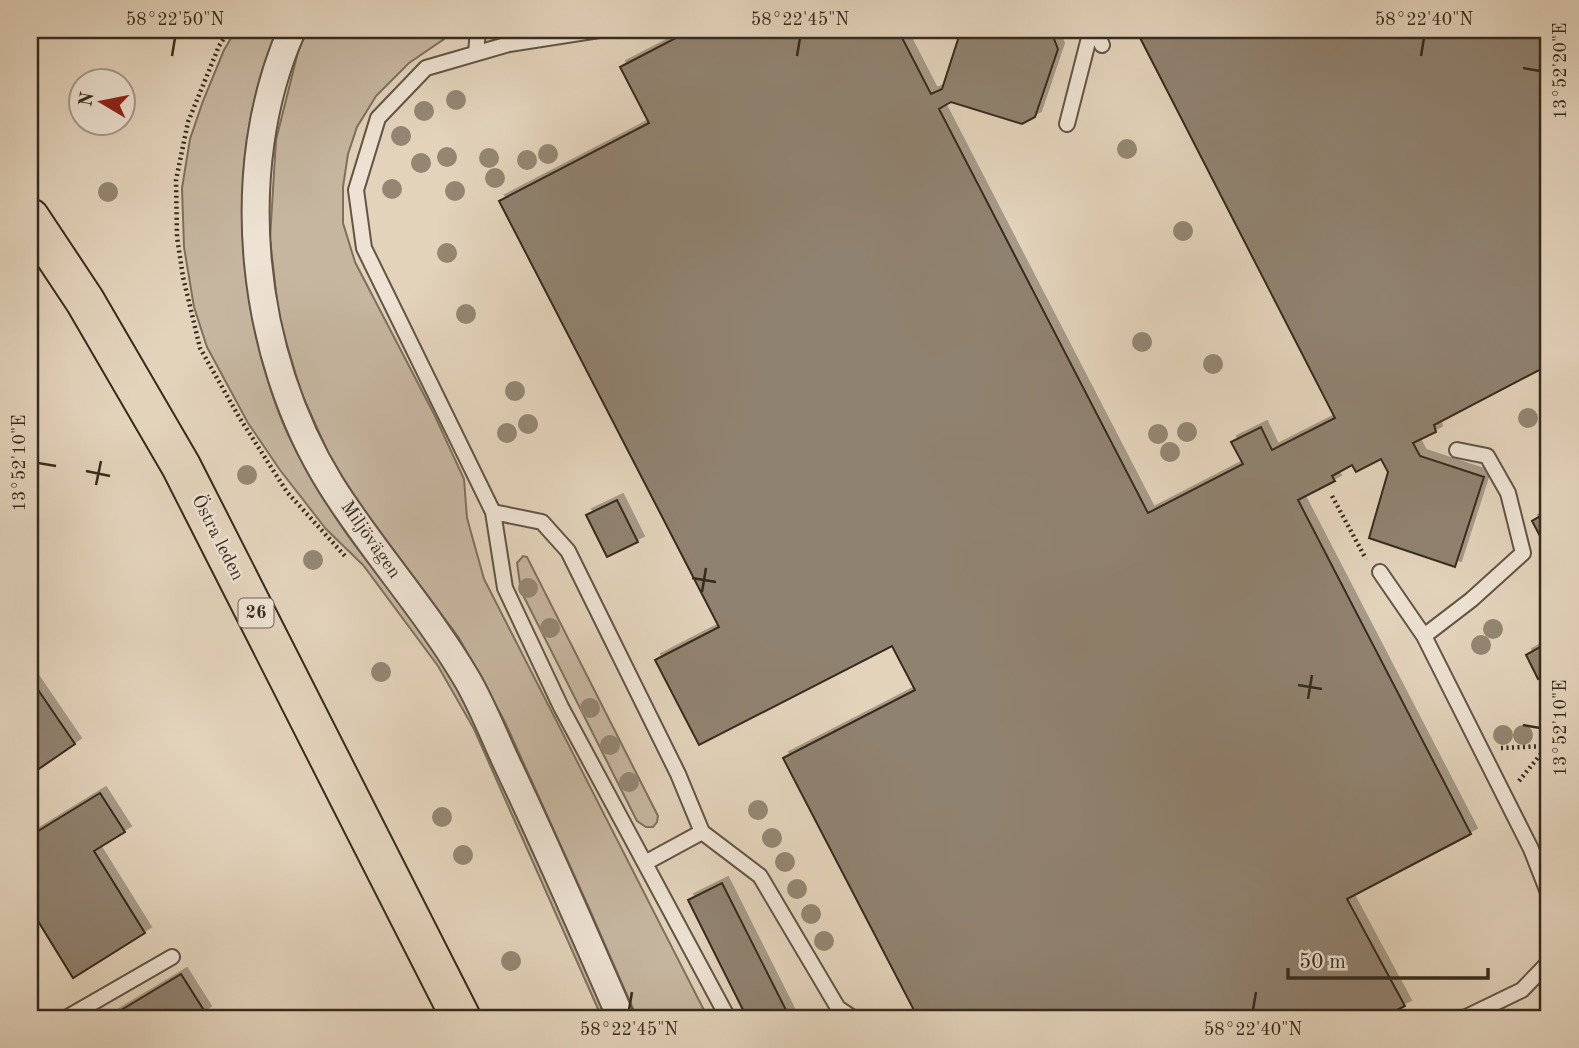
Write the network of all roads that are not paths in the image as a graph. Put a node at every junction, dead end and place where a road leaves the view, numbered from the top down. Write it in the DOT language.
graph roads {
  1 [pos="292,30"];
  2 [pos="478,30"];
  3 [pos="599,30"];
  4 [pos="1093,30"];
  5 [pos="1102,45"];
  6 [pos="476,53"];
  7 [pos="1067,124"];
  8 [pos="30,218"];
  9 [pos="1457,450"];
  10 [pos="494,512"];
  11 [pos="1380,572"];
  12 [pos="1424,636"];
  13 [pos="702,832"];
  14 [pos="645,863"];
  15 [pos="1549,895"];
  16 [pos="172,957"];
  17 [pos="1549,962"];
  18 [pos="839,1013"];
  19 [pos="65,1018"];
  20 [pos="461,1018"];
  21 [pos="621,1018"];
  22 [pos="728,1018"];
  23 [pos="853,1018"];
  24 [pos="1464,1018"];
  1 -- 21 [label="street, Miljövägen"];
  2 -- 6 [label="lane"];
  3 -- 6 [label="lane"];
  4 -- 5 [label="lane"];
  4 -- 7 [label="lane"];
  6 -- 10 [label="lane"];
  8 -- 20 [label="highway, Östra leden / 26"];
  9 -- 12 [label="lane"];
  10 -- 13 [label="lane"];
  10 -- 14 [label="lane"];
  11 -- 12 [label="lane"];
  12 -- 15 [label="lane"];
  13 -- 14 [label="lane"];
  13 -- 18 [label="lane"];
  14 -- 22 [label="lane"];
  16 -- 19 [label="lane"];
  17 -- 24 [label="lane"];
  18 -- 23 [label="lane"];
}
